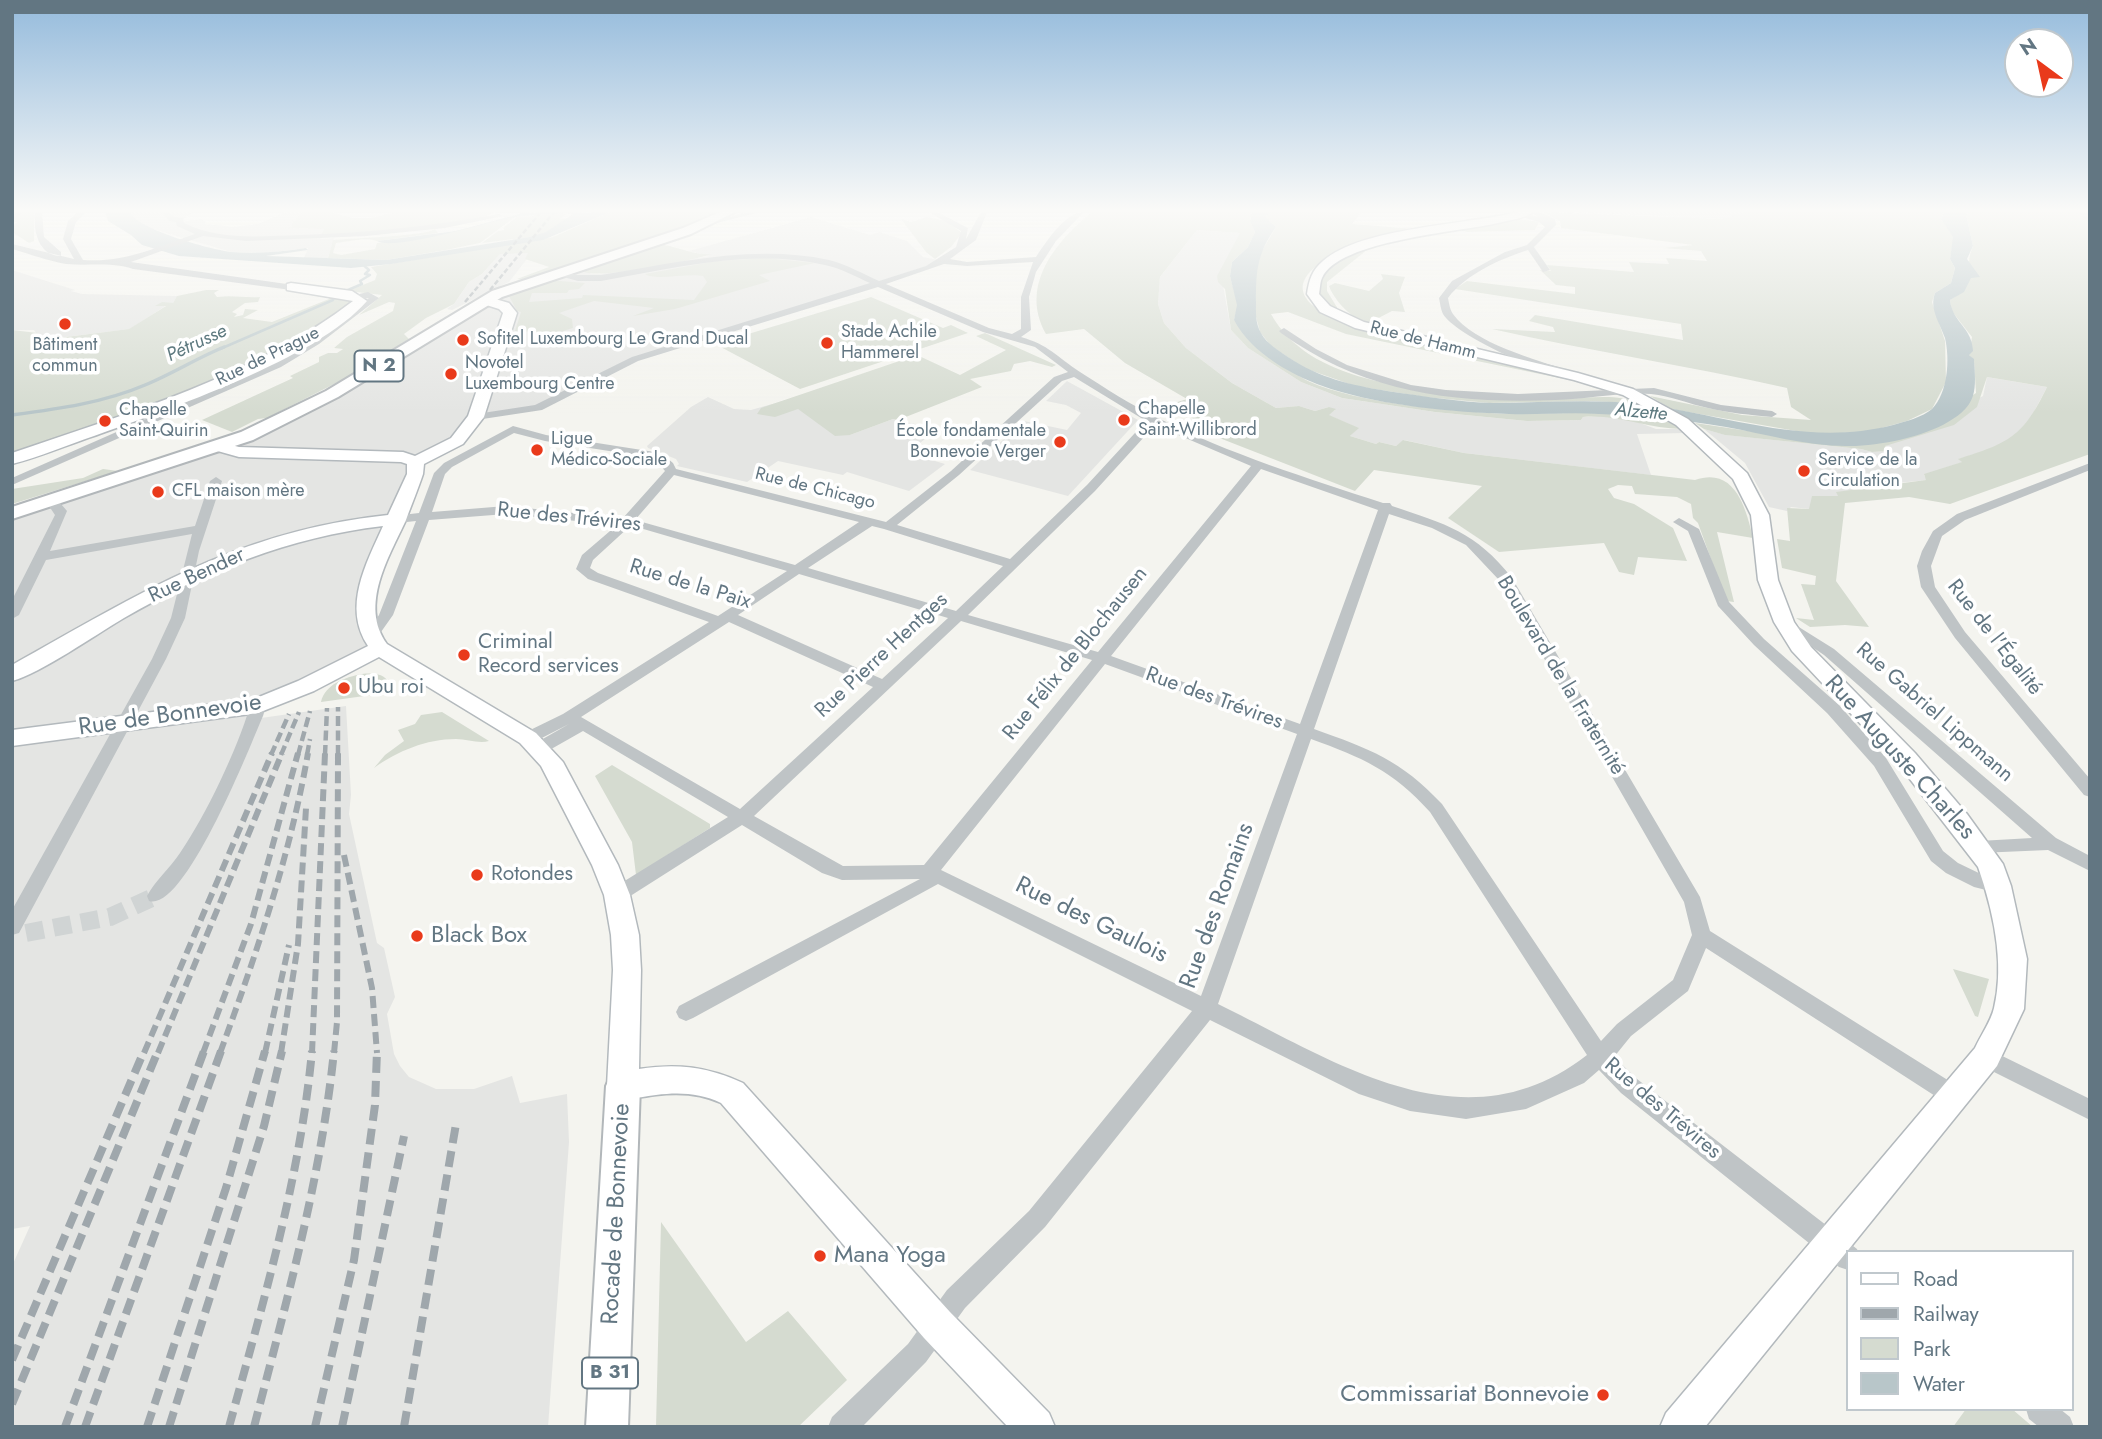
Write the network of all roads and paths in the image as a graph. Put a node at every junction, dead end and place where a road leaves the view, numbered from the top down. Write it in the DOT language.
graph roads {
  1 [pos="232,279"];
  2 [pos="542,279"];
  3 [pos="869,279"];
  4 [pos="894,279"];
  5 [pos="1032,279"];
  6 [pos="1315,279"];
  7 [pos="1462,279"];
  8 [pos="881,284"];
  9 [pos="291,287"];
  10 [pos="355,298"];
  11 [pos="485,300"];
  12 [pos="1284,331"];
  13 [pos="1012,336"];
  14 [pos="1075,373"];
  15 [pos="1578,377"];
  16 [pos="1628,392"];
  17 [pos="1651,403"];
  18 [pos="524,412"];
  19 [pos="1772,414"];
  20 [pos="476,417"];
  21 [pos="1153,421"];
  22 [pos="513,429"];
  23 [pos="1691,429"];
  24 [pos="220,446"];
  25 [pos="12,459"];
  26 [pos="416,462"];
  27 [pos="1258,465"];
  28 [pos="2090,466"];
  29 [pos="671,471"];
  30 [pos="216,481"];
  31 [pos="12,482"];
  32 [pos="51,500"];
  33 [pos="1385,506"];
  34 [pos="12,513"];
  35 [pos="422,516"];
  36 [pos="397,519"];
  37 [pos="626,520"];
  38 [pos="870,521"];
  39 [pos="1679,522"];
  40 [pos="888,526"];
  41 [pos="201,529"];
  42 [pos="40,557"];
  43 [pos="1012,564"];
  44 [pos="801,569"];
  45 [pos="189,576"];
  46 [pos="12,615"];
  47 [pos="959,615"];
  48 [pos="724,618"];
  49 [pos="1784,622"];
  50 [pos="376,642"];
  51 [pos="1101,658"];
  52 [pos="12,674"];
  53 [pos="884,686"];
  54 [pos="258,706"];
  55 [pos="576,721"];
  56 [pos="124,724"];
  57 [pos="1306,732"];
  58 [pos="12,738"];
  59 [pos="534,743"];
  60 [pos="2090,791"];
  61 [pos="742,817"];
  62 [pos="2050,844"];
  63 [pos="1979,847"];
  64 [pos="2090,864"];
  65 [pos="933,873"];
  66 [pos="1998,886"];
  67 [pos="617,895"];
  68 [pos="156,896"];
  69 [pos="17,932"];
  70 [pos="1702,935"];
  71 [pos="1208,1007"];
  72 [pos="686,1012"];
  73 [pos="1986,1056"];
  74 [pos="1600,1057"];
  75 [pos="623,1086"];
  76 [pos="1954,1097"];
  77 [pos="2090,1110"];
  78 [pos="1839,1251"];
  79 [pos="937,1325"];
  80 [pos="2041,1411"];
  81 [pos="607,1427"];
  82 [pos="842,1427"];
  83 [pos="1035,1427"];
  84 [pos="1680,1427"];
  85 [pos="2060,1427"];
  1 -- 9 [label="street"];
  2 -- 11 [label="main road, N 2"];
  3 -- 8 [label="street, Boulevard de la Fraternité"];
  4 -- 8 [label="street"];
  5 -- 13 [label="street"];
  6 -- 15 [label="main road, Rue de Hamm"];
  7 -- 15 [label="street"];
  8 -- 13 [label="street, Boulevard de la Fraternité"];
  8 -- 18 [label="street"];
  9 -- 10 [label="main road"];
  10 -- 25 [label="main road, Rue de Prague"];
  10 -- 31 [label="street"];
  11 -- 20 [label="main road"];
  11 -- 24 [label="main road, N 2"];
  12 -- 16 [label="street"];
  13 -- 14 [label="street, Boulevard de la Fraternité"];
  14 -- 21 [label="street, Boulevard de la Fraternité"];
  14 -- 40 [label="street"];
  15 -- 16 [label="main road, Rue de Hamm"];
  16 -- 17 [label="main road, Rue de Hamm"];
  16 -- 19 [label="street"];
  17 -- 23 [label="main road, Rue de Hamm"];
  18 -- 20 [label="street"];
  18 -- 22 [label="street"];
  20 -- 26 [label="main road"];
  21 -- 27 [label="street, Boulevard de la Fraternité"];
  21 -- 43 [label="street, Rue Pierre Hentges"];
  22 -- 29 [label="street, Rue de Chicago"];
  22 -- 35 [label="street"];
  23 -- 49 [label="main road, Rue Auguste Charles"];
  24 -- 26 [label="main road"];
  24 -- 32 [label="main road, N 2"];
  26 -- 36 [label="main road"];
  27 -- 33 [label="street, Boulevard de la Fraternité"];
  27 -- 51 [label="street, Rue Félix de Blochausen"];
  28 -- 60 [label="street, Rue de l'Égalité"];
  29 -- 37 [label="street"];
  29 -- 38 [label="street, Rue de Chicago"];
  30 -- 41 [label="street"];
  32 -- 34 [label="main road, N 2"];
  32 -- 42 [label="street"];
  33 -- 57 [label="street, Rue des Romains"];
  33 -- 70 [label="street, Boulevard de la Fraternité"];
  35 -- 36 [label="street, Rue des Trévires"];
  35 -- 37 [label="street, Rue des Trévires"];
  35 -- 50 [label="street"];
  36 -- 45 [label="main road, Rue Bender"];
  36 -- 50 [label="main road"];
  37 -- 44 [label="street, Rue des Trévires"];
  37 -- 48 [label="street, Rue de la Paix"];
  38 -- 40 [label="street, Rue de Chicago"];
  38 -- 44 [label="street"];
  39 -- 66 [label="street"];
  40 -- 43 [label="street, Rue de Chicago"];
  41 -- 42 [label="street"];
  41 -- 45 [label="street"];
  42 -- 46 [label="street"];
  43 -- 47 [label="street, Rue Pierre Hentges"];
  44 -- 47 [label="street, Rue des Trévires"];
  44 -- 48 [label="street"];
  45 -- 52 [label="main road, Rue Bender"];
  45 -- 56 [label="street"];
  47 -- 51 [label="street, Rue des Trévires"];
  47 -- 53 [label="street, Rue Pierre Hentges"];
  48 -- 53 [label="street, Rue de la Paix"];
  48 -- 55 [label="street"];
  49 -- 62 [label="street, Rue Gabriel Lippmann"];
  49 -- 63 [label="main road, Rue Auguste Charles"];
  50 -- 54 [label="main road, Rue de Bonnevoie"];
  50 -- 59 [label="main road"];
  51 -- 57 [label="street, Rue des Trévires"];
  51 -- 65 [label="street, Rue Félix de Blochausen"];
  53 -- 61 [label="street, Rue Pierre Hentges"];
  54 -- 56 [label="main road, Rue de Bonnevoie"];
  54 -- 68 [label="street"];
  55 -- 59 [label="street"];
  55 -- 61 [label="street, Rue des Gaulois"];
  56 -- 58 [label="main road, Rue de Bonnevoie"];
  56 -- 69 [label="street"];
  57 -- 71 [label="street, Rue des Romains"];
  57 -- 74 [label="street, Rue des Trévires"];
  59 -- 67 [label="main road"];
  61 -- 65 [label="street, Rue des Gaulois"];
  61 -- 67 [label="street, Rue Pierre Hentges"];
  62 -- 63 [label="street, Rue Gabriel Lippmann"];
  62 -- 64 [label="street, Rue Gabriel Lippmann"];
  63 -- 66 [label="main road, Rue Auguste Charles"];
  65 -- 71 [label="street, Rue des Gaulois"];
  65 -- 72 [label="street, Rue Félix de Blochausen"];
  66 -- 73 [label="main road, Rue Auguste Charles"];
  67 -- 75 [label="main road"];
  70 -- 74 [label="street"];
  70 -- 76 [label="street"];
  71 -- 74 [label="street, Rue des Gaulois"];
  71 -- 79 [label="street, Rue des Romains"];
  73 -- 76 [label="main road, Rue Auguste Charles"];
  73 -- 77 [label="street"];
  74 -- 78 [label="street, Rue des Trévires"];
  75 -- 79 [label="main road"];
  75 -- 81 [label="main road, Rocade de Bonnevoie / B 31"];
  76 -- 78 [label="main road, Rue Auguste Charles"];
  78 -- 84 [label="main road, Rue Auguste Charles"];
  79 -- 82 [label="street, Rue des Romains"];
  79 -- 83 [label="main road"];
  80 -- 85 [label="street"];
}
